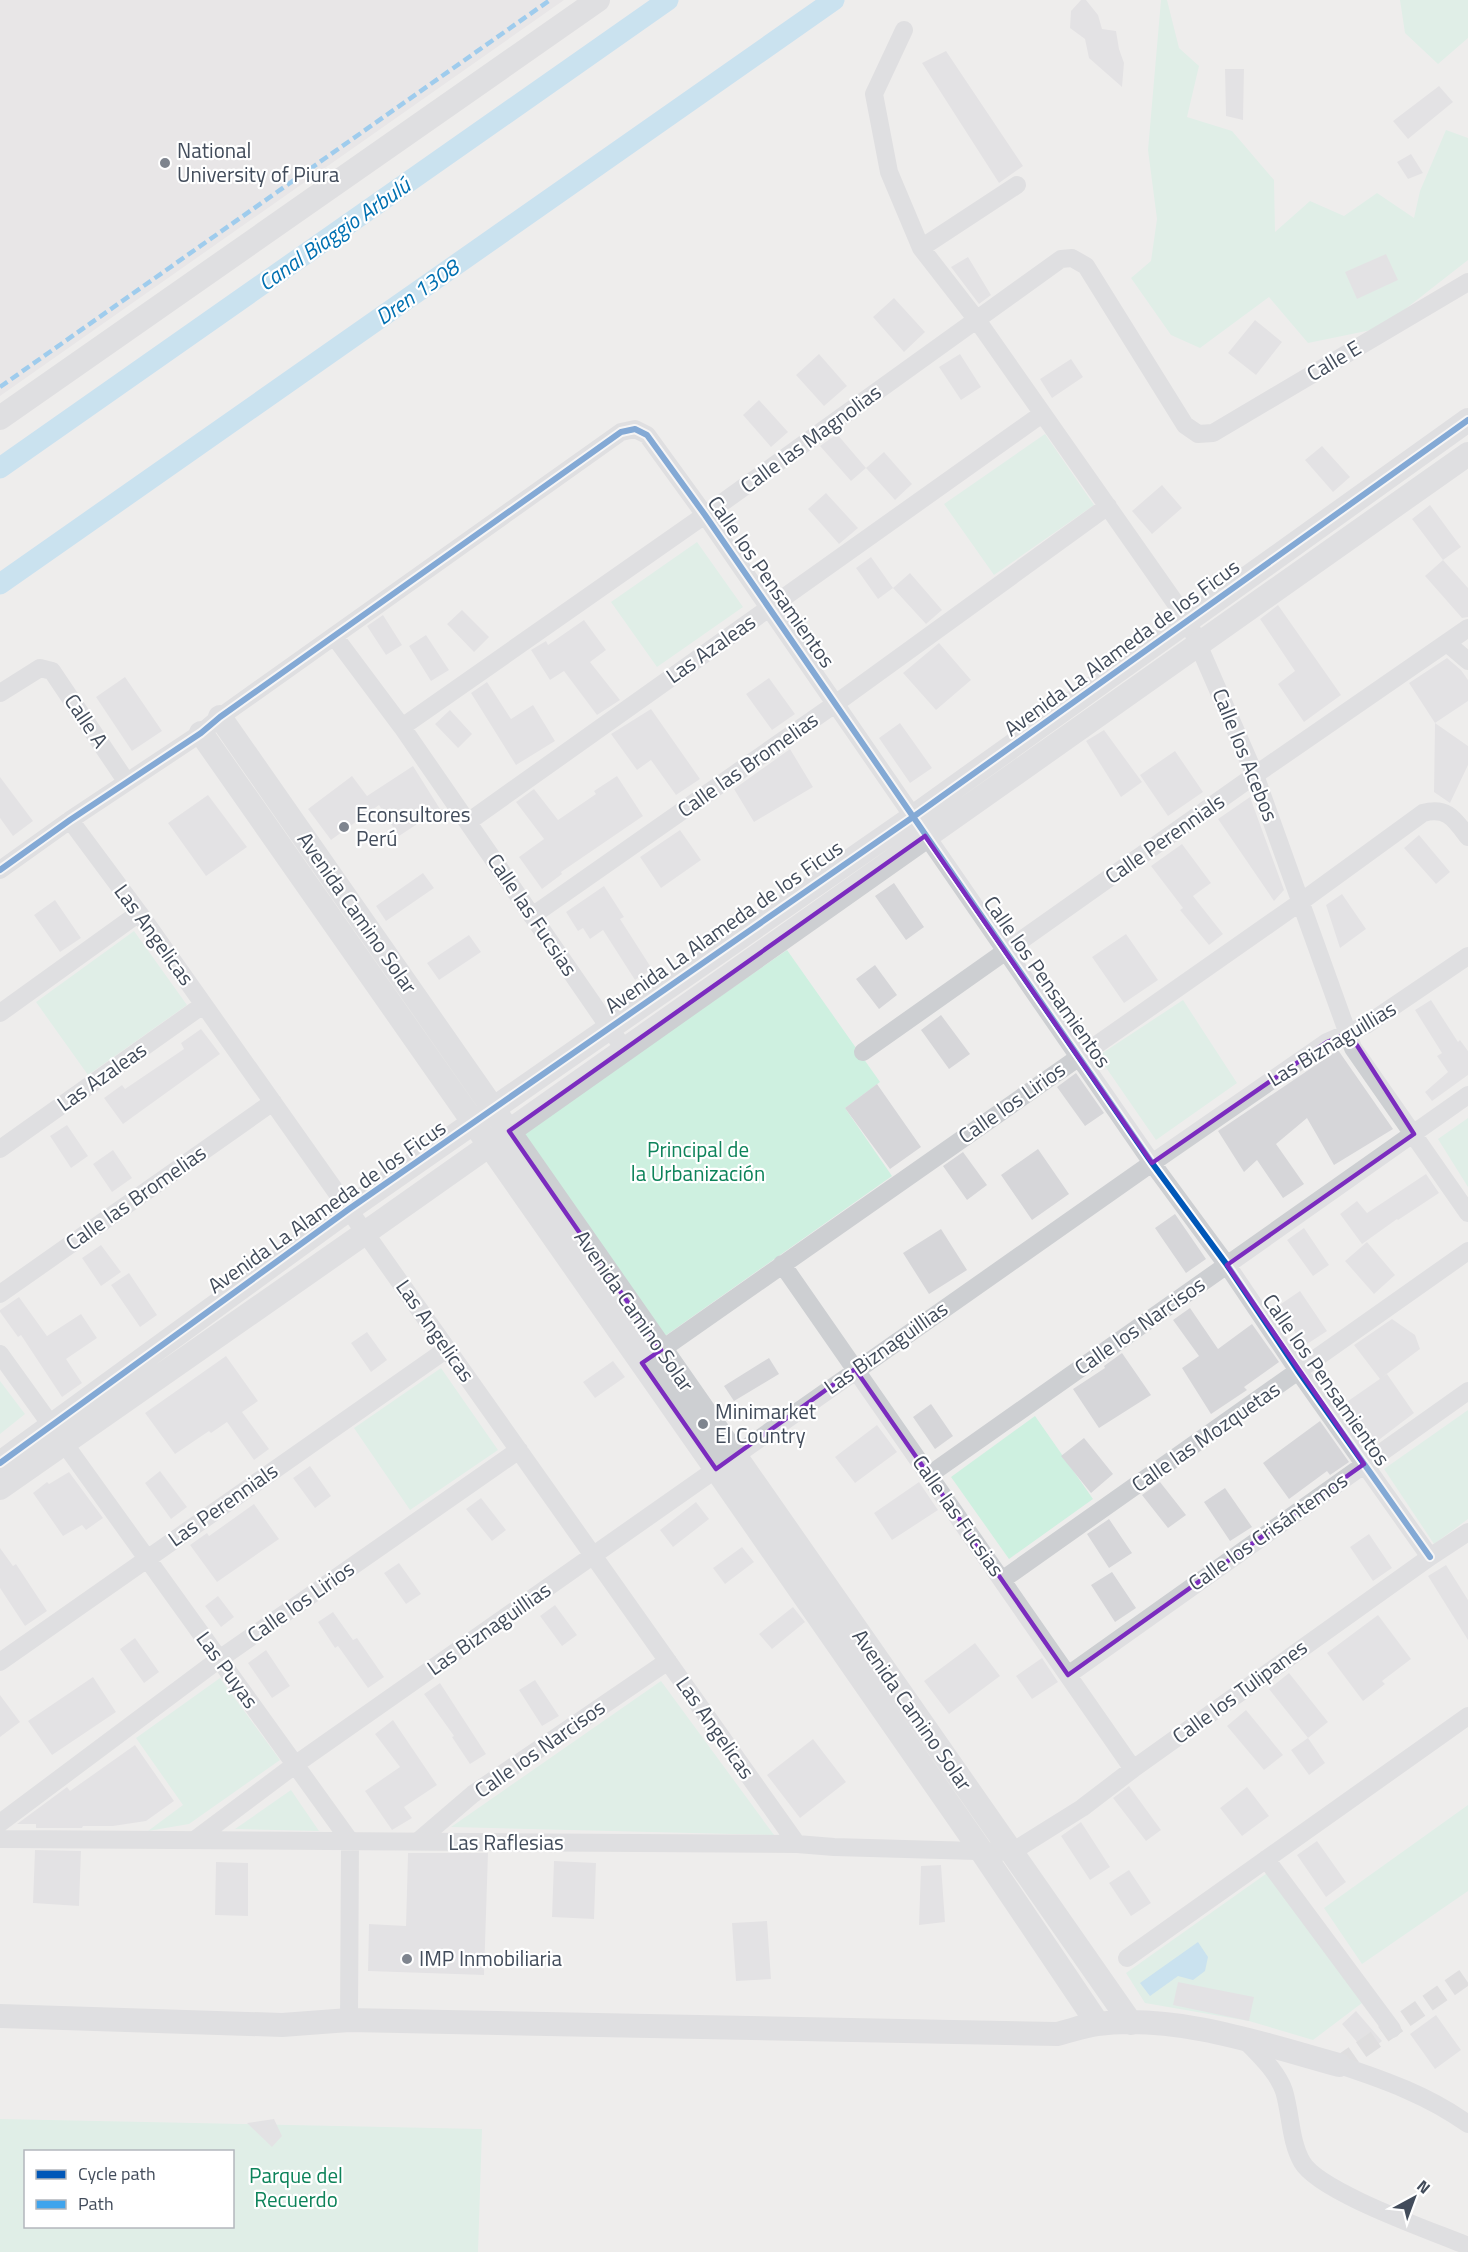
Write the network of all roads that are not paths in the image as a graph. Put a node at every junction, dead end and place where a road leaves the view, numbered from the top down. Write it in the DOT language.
graph roads {
  1 [pos="598,0"];
  2 [pos="904,30"];
  3 [pos="1017,185"];
  4 [pos="921,248"];
  5 [pos="1468,282"];
  6 [pos="977,320"];
  7 [pos="1042,414"];
  8 [pos="0,418"];
  9 [pos="1468,420"];
  10 [pos="1198,434"];
  11 [pos="1468,454"];
  12 [pos="1108,506"];
  13 [pos="705,515"];
  14 [pos="769,608"];
  15 [pos="1188,621"];
  16 [pos="1468,628"];
  17 [pos="334,636"];
  18 [pos="1199,643"];
  19 [pos="1447,643"];
  20 [pos="1468,661"];
  21 [pos="0,693"];
  22 [pos="835,704"];
  23 [pos="220,717"];
  24 [pos="402,727"];
  25 [pos="201,733"];
  26 [pos="1255,775"];
  27 [pos="126,781"];
  28 [pos="70,820"];
  29 [pos="468,822"];
  30 [pos="919,826"];
  31 [pos="1468,837"];
  32 [pos="0,870"];
  33 [pos="1302,901"];
  34 [pos="139,914"];
  35 [pos="532,916"];
  36 [pos="1006,952"];
  37 [pos="1468,956"];
  38 [pos="203,1005"];
  39 [pos="0,1013"];
  40 [pos="609,1028"];
  41 [pos="1349,1034"];
  42 [pos="624,1049"];
  43 [pos="863,1052"];
  44 [pos="1078,1057"];
  45 [pos="1468,1095"];
  46 [pos="273,1102"];
  47 [pos="494,1109"];
  48 [pos="473,1123"];
  49 [pos="509,1131"];
  50 [pos="1414,1134"];
  51 [pos="489,1146"];
  52 [pos="0,1149"];
  53 [pos="1152,1162"];
  54 [pos="349,1209"];
  55 [pos="1468,1213"];
  56 [pos="365,1233"];
  57 [pos="1468,1251"];
  58 [pos="782,1264"];
  59 [pos="1227,1265"];
  60 [pos="0,1294"];
  61 [pos="447,1349"];
  62 [pos="0,1354"];
  63 [pos="651,1356"];
  64 [pos="855,1369"];
  65 [pos="1299,1372"];
  66 [pos="1468,1391"];
  67 [pos="57,1434"];
  68 [pos="519,1450"];
  69 [pos="0,1462"];
  70 [pos="726,1463"];
  71 [pos="1364,1464"];
  72 [pos="930,1475"];
  73 [pos="0,1488"];
  74 [pos="1468,1532"];
  75 [pos="593,1555"];
  76 [pos="1430,1557"];
  77 [pos="146,1558"];
  78 [pos="1002,1580"];
  79 [pos="218,1660"];
  80 [pos="668,1661"];
  81 [pos="0,1662"];
  82 [pos="1068,1675"];
  83 [pos="1468,1716"];
  84 [pos="296,1764"];
  85 [pos="1133,1769"];
  86 [pos="0,1823"];
  87 [pos="0,1839"];
  88 [pos="196,1839"];
  89 [pos="350,1841"];
  90 [pos="417,1842"];
  91 [pos="797,1844"];
  92 [pos="982,1852"];
  93 [pos="1012,1852"];
  94 [pos="1266,1859"];
  95 [pos="1127,1958"];
  96 [pos="0,2016"];
  97 [pos="349,2020"];
  98 [pos="1131,2023"];
  99 [pos="1098,2024"];
  100 [pos="1392,2029"];
  101 [pos="1245,2040"];
  102 [pos="1339,2065"];
  103 [pos="1468,2124"];
  104 [pos="1468,2246"];
  1 -- 8 [label="street"];
  2 -- 4 [label="street, Calle los Acebos"];
  3 -- 4 [label="street"];
  4 -- 6 [label="street, Calle los Acebos"];
  5 -- 10 [label="street, Calle E"];
  6 -- 7 [label="street, Calle los Acebos"];
  6 -- 10 [label="street, Calle las Magnolias"];
  6 -- 13 [label="street, Calle las Magnolias"];
  7 -- 12 [label="street, Calle los Acebos"];
  7 -- 14 [label="street, Las Azaleas"];
  9 -- 15 [label="street, Avenida La Alameda de los Ficus"];
  11 -- 18 [label="street, Avenida La Alameda de los Ficus"];
  12 -- 15 [label="street, Calle los Acebos"];
  12 -- 22 [label="street, Calle las Bromelias"];
  13 -- 14 [label="street, Calle los Pensamientos"];
  13 -- 17 [label="street, Calle los Pensamientos"];
  13 -- 24 [label="street, Calle las Magnolias"];
  14 -- 22 [label="street, Calle los Pensamientos"];
  14 -- 29 [label="street, Las Azaleas"];
  15 -- 18 [label="street, Calle los Acebos"];
  15 -- 30 [label="street, Avenida La Alameda de los Ficus"];
  16 -- 19 [label="street, Calle Perennials"];
  17 -- 23 [label="street"];
  17 -- 24 [label="street, Calle las Fucsias"];
  18 -- 26 [label="street, Calle los Acebos"];
  18 -- 30 [label="street, Avenida La Alameda de los Ficus"];
  19 -- 20 [label="street"];
  19 -- 26 [label="street, Calle Perennials"];
  21 -- 27 [label="street, Calle A"];
  22 -- 30 [label="street, Calle los Pensamientos"];
  22 -- 35 [label="street, Calle las Bromelias"];
  23 -- 25 [label="street"];
  23 -- 47 [label="street, Avenida Camino Solar"];
  24 -- 29 [label="street, Calle las Fucsias"];
  25 -- 27 [label="street"];
  25 -- 48 [label="street, Avenida Camino Solar"];
  26 -- 33 [label="street, Calle los Acebos"];
  26 -- 36 [label="street, Calle Perennials"];
  27 -- 28 [label="street"];
  28 -- 32 [label="street"];
  28 -- 34 [label="street, Las Angelicas"];
  29 -- 35 [label="street, Calle las Fucsias"];
  30 -- 36 [label="street, Calle los Pensamientos"];
  30 -- 40 [label="street, Avenida La Alameda de los Ficus"];
  30 -- 42 [label="street, Avenida La Alameda de los Ficus"];
  31 -- 33 [label="street, Calle los Lirios"];
  33 -- 41 [label="street, Calle los Acebos"];
  33 -- 44 [label="street, Calle los Lirios"];
  34 -- 38 [label="street, Las Angelicas"];
  34 -- 39 [label="street"];
  35 -- 40 [label="street, Calle las Fucsias"];
  36 -- 43 [label="street, Calle Perennials"];
  36 -- 44 [label="street, Calle los Pensamientos"];
  37 -- 41 [label="street, Las Biznaguillias"];
  38 -- 46 [label="street, Las Angelicas"];
  38 -- 52 [label="street, Las Azaleas"];
  40 -- 42 [label="street, Calle las Fucsias"];
  40 -- 47 [label="street, Avenida La Alameda de los Ficus"];
  41 -- 50 [label="street, Calle los Acebos"];
  41 -- 53 [label="street, Las Biznaguillias"];
  42 -- 49 [label="street, Avenida La Alameda de los Ficus"];
  44 -- 53 [label="street, Calle los Pensamientos"];
  44 -- 58 [label="street, Calle los Lirios"];
  45 -- 50 [label="street, Calle los Narcisos"];
  46 -- 54 [label="street, Las Angelicas"];
  46 -- 60 [label="street, Calle las Bromelias"];
  47 -- 48 [label="street, Avenida La Alameda de los Ficus"];
  47 -- 49 [label="street, Avenida Camino Solar"];
  48 -- 51 [label="street, Avenida Camino Solar"];
  48 -- 54 [label="street, Avenida La Alameda de los Ficus"];
  49 -- 51 [label="street, Avenida La Alameda de los Ficus"];
  49 -- 63 [label="street, Avenida Camino Solar"];
  50 -- 55 [label="street, Calle los Acebos"];
  50 -- 59 [label="street, Calle los Narcisos"];
  51 -- 56 [label="street, Avenida La Alameda de los Ficus"];
  51 -- 63 [label="street, Avenida Camino Solar"];
  53 -- 59 [label="street, Calle los Pensamientos"];
  53 -- 64 [label="street, Las Biznaguillias"];
  54 -- 56 [label="street, Las Angelicas"];
  54 -- 67 [label="street, Avenida La Alameda de los Ficus"];
  56 -- 61 [label="street, Las Angelicas"];
  56 -- 67 [label="street, Avenida La Alameda de los Ficus"];
  57 -- 65 [label="street, Calle las Mozquetas"];
  58 -- 63 [label="street, Calle los Lirios"];
  58 -- 64 [label="street, Calle las Fucsias"];
  59 -- 65 [label="street, Calle los Pensamientos"];
  59 -- 72 [label="street, Calle los Narcisos"];
  61 -- 68 [label="street, Las Angelicas"];
  61 -- 77 [label="street, Las Perennials"];
  62 -- 67 [label="street, Las Puyas"];
  63 -- 70 [label="street, Avenida Camino Solar"];
  64 -- 70 [label="street, Las Biznaguillias"];
  64 -- 72 [label="street, Calle las Fucsias"];
  65 -- 71 [label="street, Calle los Pensamientos"];
  65 -- 78 [label="street, Calle las Mozquetas"];
  66 -- 71 [label="street, Calle los Crisántemos"];
  67 -- 69 [label="street, Avenida La Alameda de los Ficus"];
  67 -- 73 [label="street, Avenida La Alameda de los Ficus"];
  67 -- 77 [label="street, Las Puyas"];
  68 -- 75 [label="street, Las Angelicas"];
  68 -- 79 [label="street, Calle los Lirios"];
  70 -- 75 [label="street, Las Biznaguillias"];
  70 -- 92 [label="street, Avenida Camino Solar"];
  70 -- 93 [label="street, Avenida Camino Solar"];
  71 -- 76 [label="street, Calle los Pensamientos"];
  71 -- 82 [label="street, Calle los Crisántemos"];
  72 -- 78 [label="street, Calle las Fucsias"];
  74 -- 76 [label="street, Calle los Tulipanes"];
  75 -- 80 [label="street, Las Angelicas"];
  75 -- 84 [label="street, Las Biznaguillias"];
  76 -- 85 [label="street, Calle los Tulipanes"];
  77 -- 79 [label="street, Las Puyas"];
  77 -- 81 [label="street, Las Perennials"];
  78 -- 82 [label="street, Calle las Fucsias"];
  79 -- 84 [label="street, Las Puyas"];
  79 -- 86 [label="street, Calle los Lirios"];
  80 -- 90 [label="street, Calle los Narcisos"];
  80 -- 91 [label="street, Las Angelicas"];
  82 -- 85 [label="street, Calle las Fucsias"];
  83 -- 94 [label="street"];
  84 -- 88 [label="street, Las Biznaguillias"];
  84 -- 89 [label="street, Las Puyas"];
  85 -- 93 [label="street, Calle los Tulipanes"];
  87 -- 88 [label="street, Las Raflesias"];
  88 -- 89 [label="street, Las Raflesias"];
  89 -- 90 [label="street, Las Raflesias"];
  89 -- 97 [label="street"];
  90 -- 91 [label="street, Las Raflesias"];
  91 -- 92 [label="street, Las Raflesias"];
  92 -- 93 [label="street, Las Raflesias"];
  92 -- 99 [label="street, Avenida Camino Solar"];
  93 -- 98 [label="street, Avenida Camino Solar"];
  94 -- 95 [label="street"];
  94 -- 100 [label="street"];
  96 -- 97 [label="street"];
  97 -- 99 [label="street"];
  98 -- 99 [label="street"];
  98 -- 101 [label="street"];
  101 -- 102 [label="street"];
  101 -- 104 [label="street"];
  102 -- 103 [label="street"];
}
